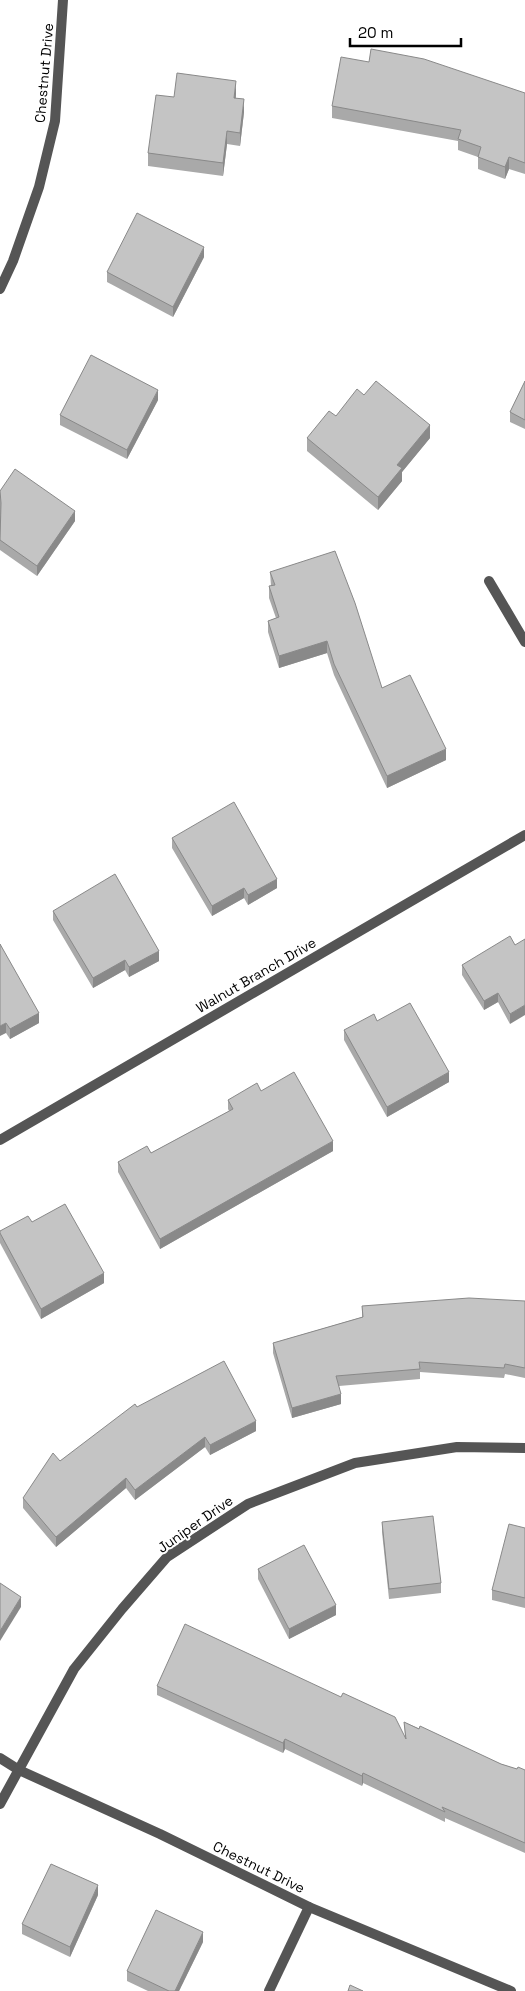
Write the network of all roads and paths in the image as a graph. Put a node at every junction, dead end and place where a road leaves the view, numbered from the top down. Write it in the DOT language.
graph roads {
  1 [pos="63,0"];
  2 [pos="0,289"];
  3 [pos="489,581"];
  4 [pos="525,642"];
  5 [pos="525,835"];
  6 [pos="0,1140"];
  7 [pos="525,1448"];
  8 [pos="0,1758"];
  9 [pos="19,1770"];
  10 [pos="0,1804"];
  11 [pos="309,1907"];
  12 [pos="269,1991"];
  13 [pos="511,1991"];
  1 -- 2 [label="street, Chestnut Drive"];
  3 -- 4 [label="street"];
  5 -- 6 [label="street, Walnut Branch Drive"];
  7 -- 9 [label="street, Juniper Drive"];
  8 -- 9 [label="street, Chestnut Drive"];
  9 -- 10 [label="street, Juniper Drive"];
  9 -- 11 [label="street, Chestnut Drive"];
  11 -- 12 [label="street"];
  11 -- 13 [label="street, Chestnut Drive"];
}
